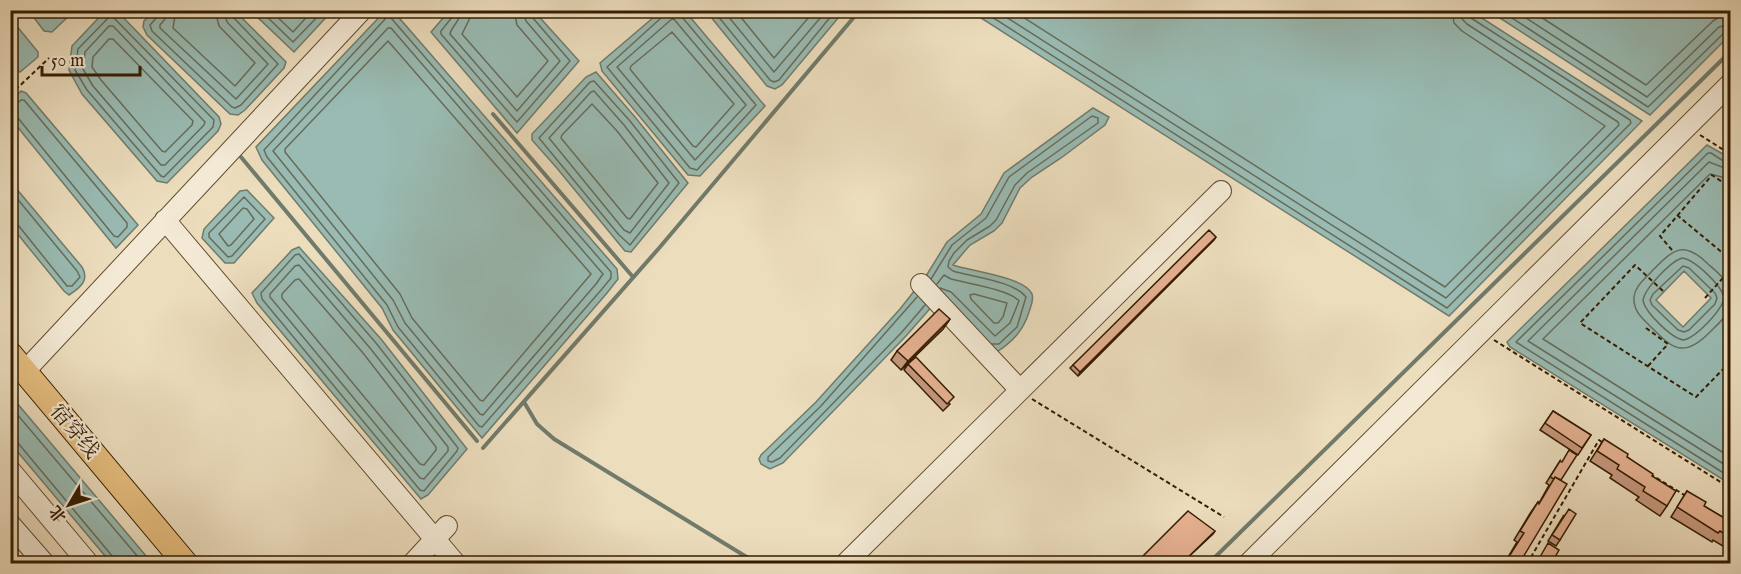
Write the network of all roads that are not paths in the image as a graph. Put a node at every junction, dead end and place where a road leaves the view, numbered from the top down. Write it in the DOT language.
graph roads {
  1 [pos="362,10"];
  2 [pos="1731,84"];
  3 [pos="1221,191"];
  4 [pos="165,220"];
  5 [pos="921,284"];
  6 [pos="18,362"];
  7 [pos="1020,390"];
  8 [pos="10,470"];
  9 [pos="10,524"];
  10 [pos="441,532"];
  11 [pos="45,564"];
  12 [pos="89,564"];
  13 [pos="186,564"];
  14 [pos="412,564"];
  15 [pos="456,564"];
  16 [pos="845,564"];
  17 [pos="1248,564"];
  1 -- 4 [label="street"];
  2 -- 17 [label="street"];
  3 -- 7 [label="street"];
  4 -- 6 [label="street"];
  4 -- 10 [label="street"];
  5 -- 7 [label="street"];
  6 -- 13 [label="main road, 宿穿线"];
  7 -- 16 [label="street"];
  8 -- 12 [label="street"];
  9 -- 11 [label="street"];
  10 -- 14 [label="street"];
  10 -- 15 [label="street"];
}
